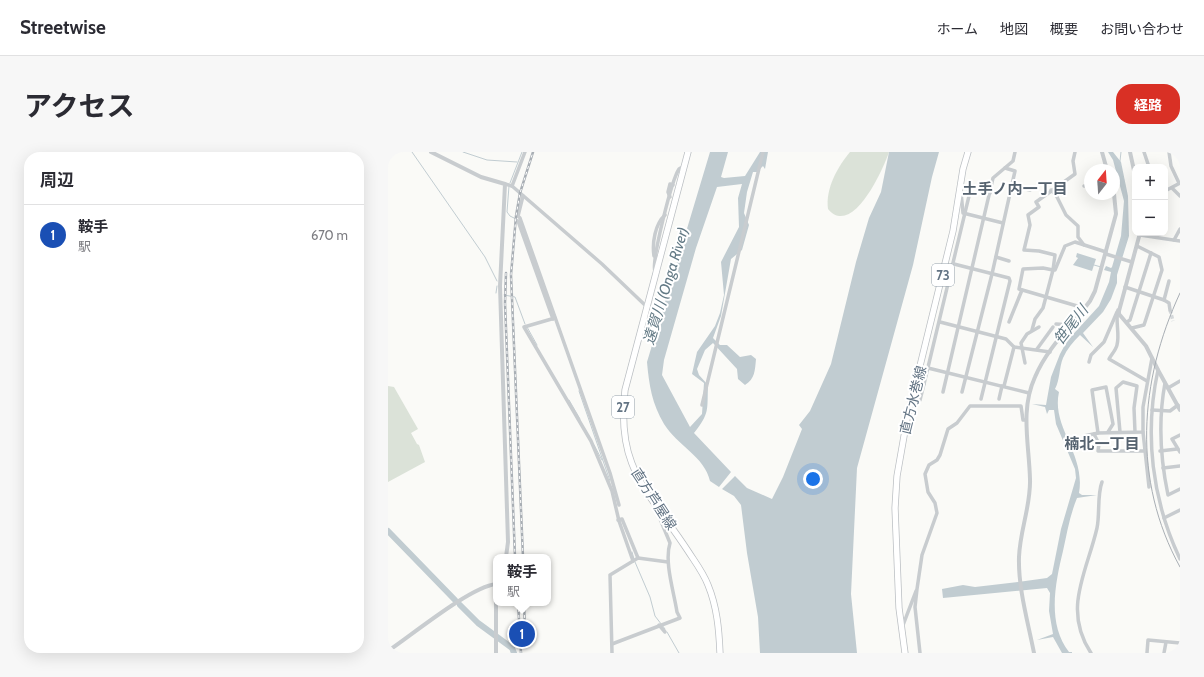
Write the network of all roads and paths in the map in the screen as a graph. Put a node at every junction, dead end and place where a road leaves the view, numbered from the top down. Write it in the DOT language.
graph roads {
  1 [pos="431,152"];
  2 [pos="525,152"];
  3 [pos="688,152"];
  4 [pos="763,152"];
  5 [pos="968,152"];
  6 [pos="1015,152"];
  7 [pos="1075,152"];
  8 [pos="1102,152"];
  9 [pos="1130,152"];
  10 [pos="1144,152"];
  11 [pos="1170,152"];
  12 [pos="1105,164"];
  13 [pos="1133,164"];
  14 [pos="1148,164"];
  15 [pos="684,166"];
  16 [pos="1005,168"];
  17 [pos="1180,183"];
  18 [pos="509,185"];
  19 [pos="961,186"];
  20 [pos="1012,186"];
  21 [pos="1172,188"];
  22 [pos="979,190"];
  23 [pos="1030,190"];
  24 [pos="1051,190"];
  25 [pos="1168,190"];
  26 [pos="968,192"];
  27 [pos="990,193"];
  28 [pos="523,196"];
  29 [pos="1180,196"];
  30 [pos="1115,200"];
  31 [pos="965,214"];
  32 [pos="984,218"];
  33 [pos="518,220"];
  34 [pos="1003,222"];
  35 [pos="1180,229"];
  36 [pos="1140,236"];
  37 [pos="1151,236"];
  38 [pos="1174,240"];
  39 [pos="1180,241"];
  40 [pos="1084,245"];
  41 [pos="1137,246"];
  42 [pos="1151,253"];
  43 [pos="1107,254"];
  44 [pos="996,257"];
  45 [pos="1009,261"];
  46 [pos="1131,262"];
  47 [pos="954,264"];
  48 [pos="972,269"];
  49 [pos="1054,270"];
  50 [pos="656,273"];
  51 [pos="992,274"];
  52 [pos="1169,281"];
  53 [pos="1124,287"];
  54 [pos="1022,290"];
  55 [pos="1139,292"];
  56 [pos="1046,296"];
  57 [pos="1154,297"];
  58 [pos="1164,300"];
  59 [pos="647,307"];
  60 [pos="1084,308"];
  61 [pos="1118,309"];
  62 [pos="1170,310"];
  63 [pos="940,322"];
  64 [pos="1009,322"];
  65 [pos="1127,322"];
  66 [pos="1071,325"];
  67 [pos="959,327"];
  68 [pos="1039,327"];
  69 [pos="1132,328"];
  70 [pos="1032,330"];
  71 [pos="977,332"];
  72 [pos="996,336"];
  73 [pos="1014,347"];
  74 [pos="1021,347"];
  75 [pos="1037,349"];
  76 [pos="1050,352"];
  77 [pos="1152,357"];
  78 [pos="1089,362"];
  79 [pos="1025,363"];
  80 [pos="928,368"];
  81 [pos="1158,370"];
  82 [pos="947,373"];
  83 [pos="966,377"];
  84 [pos="1147,381"];
  85 [pos="1180,381"];
  86 [pos="985,382"];
  87 [pos="1165,383"];
  88 [pos="924,384"];
  89 [pos="1003,386"];
  90 [pos="1168,388"];
  91 [pos="943,392"];
  92 [pos="962,392"];
  93 [pos="1029,393"];
  94 [pos="913,398"];
  95 [pos="981,399"];
  96 [pos="999,399"];
  97 [pos="920,400"];
  98 [pos="702,405"];
  99 [pos="1143,407"];
  100 [pos="1134,408"];
  101 [pos="1179,408"];
  102 [pos="1152,410"];
  103 [pos="1162,410"];
  104 [pos="1026,420"];
  105 [pos="1108,432"];
  106 [pos="1120,432"];
  107 [pos="1135,432"];
  108 [pos="1143,432"];
  109 [pos="1096,433"];
  110 [pos="1180,435"];
  111 [pos="1084,436"];
  112 [pos="1144,451"];
  113 [pos="1160,451"];
  114 [pos="1179,451"];
  115 [pos="1153,465"];
  116 [pos="1163,466"];
  117 [pos="1180,466"];
  118 [pos="1102,482"];
  119 [pos="1148,487"];
  120 [pos="1180,489"];
  121 [pos="653,503"];
  122 [pos="619,505"];
  123 [pos="1180,510"];
  124 [pos="1164,518"];
  125 [pos="506,554"];
  126 [pos="635,559"];
  127 [pos="1180,559"];
  128 [pos="668,562"];
  129 [pos="493,584"];
  130 [pos="917,588"];
  131 [pos="496,606"];
  132 [pos="661,625"];
  133 [pos="902,627"];
  134 [pos="665,632"];
  135 [pos="1166,642"];
  136 [pos="1180,642"];
  137 [pos="612,644"];
  138 [pos="388,651"];
  139 [pos="496,653"];
  140 [pos="612,653"];
  141 [pos="720,653"];
  142 [pos="905,653"];
  143 [pos="920,653"];
  144 [pos="1034,653"];
  145 [pos="1091,653"];
  146 [pos="1147,653"];
  147 [pos="1164,653"];
  1 -- 18 [label="street"];
  2 -- 18 [label="street"];
  3 -- 15 [label="main road, 直方芦屋線 / 27"];
  4 -- 98 [label="street"];
  5 -- 19 [label="main road, 直方水巻線 / 73"];
  6 -- 16 [label="street"];
  7 -- 24 [label="street"];
  8 -- 12 [label="street"];
  9 -- 13 [label="street"];
  10 -- 14 [label="street"];
  11 -- 17 [label="street"];
  15 -- 50 [label="main road, 直方芦屋線 / 27"];
  15 -- 50 [label="street"];
  16 -- 20 [label="street"];
  16 -- 27 [label="street"];
  17 -- 21 [label="street"];
  18 -- 28 [label="street"];
  18 -- 125 [label="street"];
  19 -- 31 [label="street"];
  19 -- 94 [label="main road, 直方水巻線 / 73"];
  20 -- 23 [label="street"];
  20 -- 34 [label="street"];
  21 -- 25 [label="street"];
  21 -- 29 [label="street"];
  22 -- 27 [label="street"];
  24 -- 40 [label="street"];
  24 -- 49 [label="street"];
  26 -- 31 [label="street"];
  27 -- 32 [label="street"];
  28 -- 59 [label="street"];
  28 -- 122 [label="street"];
  30 -- 43 [label="street"];
  31 -- 32 [label="street"];
  31 -- 47 [label="street"];
  32 -- 34 [label="street"];
  32 -- 48 [label="street"];
  33 -- 126 [label="street"];
  34 -- 44 [label="street"];
  35 -- 38 [label="street"];
  36 -- 41 [label="street"];
  37 -- 38 [label="street"];
  38 -- 39 [label="street"];
  40 -- 43 [label="street"];
  40 -- 49 [label="street"];
  41 -- 42 [label="street"];
  41 -- 46 [label="street"];
  42 -- 55 [label="street"];
  42 -- 57 [label="street"];
  43 -- 46 [label="street"];
  43 -- 60 [label="street"];
  44 -- 45 [label="street"];
  44 -- 51 [label="street"];
  46 -- 53 [label="street"];
  47 -- 48 [label="street"];
  47 -- 63 [label="street"];
  48 -- 51 [label="street"];
  48 -- 67 [label="street"];
  49 -- 54 [label="street"];
  49 -- 56 [label="street"];
  50 -- 59 [label="main road, 直方芦屋線 / 27"];
  51 -- 71 [label="street"];
  51 -- 72 [label="street"];
  52 -- 58 [label="street"];
  53 -- 55 [label="street"];
  53 -- 61 [label="street"];
  54 -- 56 [label="street"];
  54 -- 64 [label="street"];
  55 -- 57 [label="street"];
  55 -- 65 [label="street"];
  56 -- 60 [label="street"];
  56 -- 70 [label="street"];
  57 -- 58 [label="street"];
  57 -- 69 [label="street"];
  58 -- 62 [label="street"];
  59 -- 121 [label="main road, 直方芦屋線 / 27"];
  60 -- 66 [label="street"];
  61 -- 65 [label="street"];
  61 -- 78 [label="street"];
  61 -- 84 [label="street"];
  63 -- 67 [label="street"];
  63 -- 80 [label="street"];
  65 -- 69 [label="street"];
  66 -- 75 [label="street"];
  66 -- 76 [label="street"];
  67 -- 71 [label="street"];
  67 -- 82 [label="street"];
  68 -- 70 [label="street"];
  69 -- 77 [label="street"];
  70 -- 74 [label="street"];
  71 -- 72 [label="street"];
  71 -- 83 [label="street"];
  72 -- 73 [label="street"];
  72 -- 86 [label="street"];
  73 -- 74 [label="street"];
  73 -- 89 [label="street"];
  74 -- 75 [label="street"];
  74 -- 79 [label="street"];
  75 -- 76 [label="street"];
  76 -- 93 [label="street"];
  77 -- 81 [label="street"];
  77 -- 84 [label="street"];
  80 -- 82 [label="street"];
  80 -- 88 [label="street"];
  81 -- 87 [label="street"];
  81 -- 102 [label="street"];
  82 -- 83 [label="street"];
  82 -- 91 [label="street"];
  83 -- 86 [label="street"];
  83 -- 92 [label="street"];
  84 -- 99 [label="street"];
  85 -- 90 [label="street"];
  86 -- 89 [label="street"];
  86 -- 95 [label="street"];
  87 -- 90 [label="street"];
  87 -- 103 [label="street"];
  88 -- 94 [label="street"];
  88 -- 97 [label="street"];
  89 -- 93 [label="street"];
  89 -- 96 [label="street"];
  90 -- 101 [label="street"];
  93 -- 104 [label="street"];
  94 -- 133 [label="main road, 直方水巻線 / 73"];
  99 -- 100 [label="street"];
  99 -- 108 [label="street"];
  100 -- 106 [label="street"];
  100 -- 107 [label="street"];
  101 -- 103 [label="street"];
  102 -- 103 [label="street"];
  102 -- 115 [label="street"];
  103 -- 113 [label="street"];
  104 -- 130 [label="street"];
  104 -- 144 [label="street"];
  105 -- 106 [label="street"];
  105 -- 109 [label="street"];
  105 -- 109 [label="street"];
  106 -- 107 [label="street"];
  107 -- 108 [label="street"];
  108 -- 112 [label="street"];
  109 -- 111 [label="street"];
  109 -- 112 [label="street"];
  110 -- 114 [label="street"];
  112 -- 119 [label="street"];
  113 -- 114 [label="street"];
  113 -- 116 [label="street"];
  115 -- 116 [label="street"];
  115 -- 124 [label="street"];
  116 -- 117 [label="street"];
  116 -- 120 [label="street"];
  118 -- 145 [label="street"];
  121 -- 128 [label="street"];
  121 -- 141 [label="main road, 直方芦屋線 / 27"];
  123 -- 124 [label="street"];
  124 -- 127 [label="street"];
  126 -- 128 [label="street"];
  126 -- 137 [label="street"];
  128 -- 132 [label="street"];
  129 -- 138 [label="street"];
  130 -- 133 [label="street"];
  130 -- 143 [label="street"];
  131 -- 139 [label="street"];
  132 -- 134 [label="street"];
  132 -- 137 [label="street"];
  133 -- 142 [label="main road, 直方水巻線 / 73"];
  135 -- 136 [label="street"];
  135 -- 146 [label="street"];
  135 -- 147 [label="street"];
  137 -- 140 [label="street"];
}
